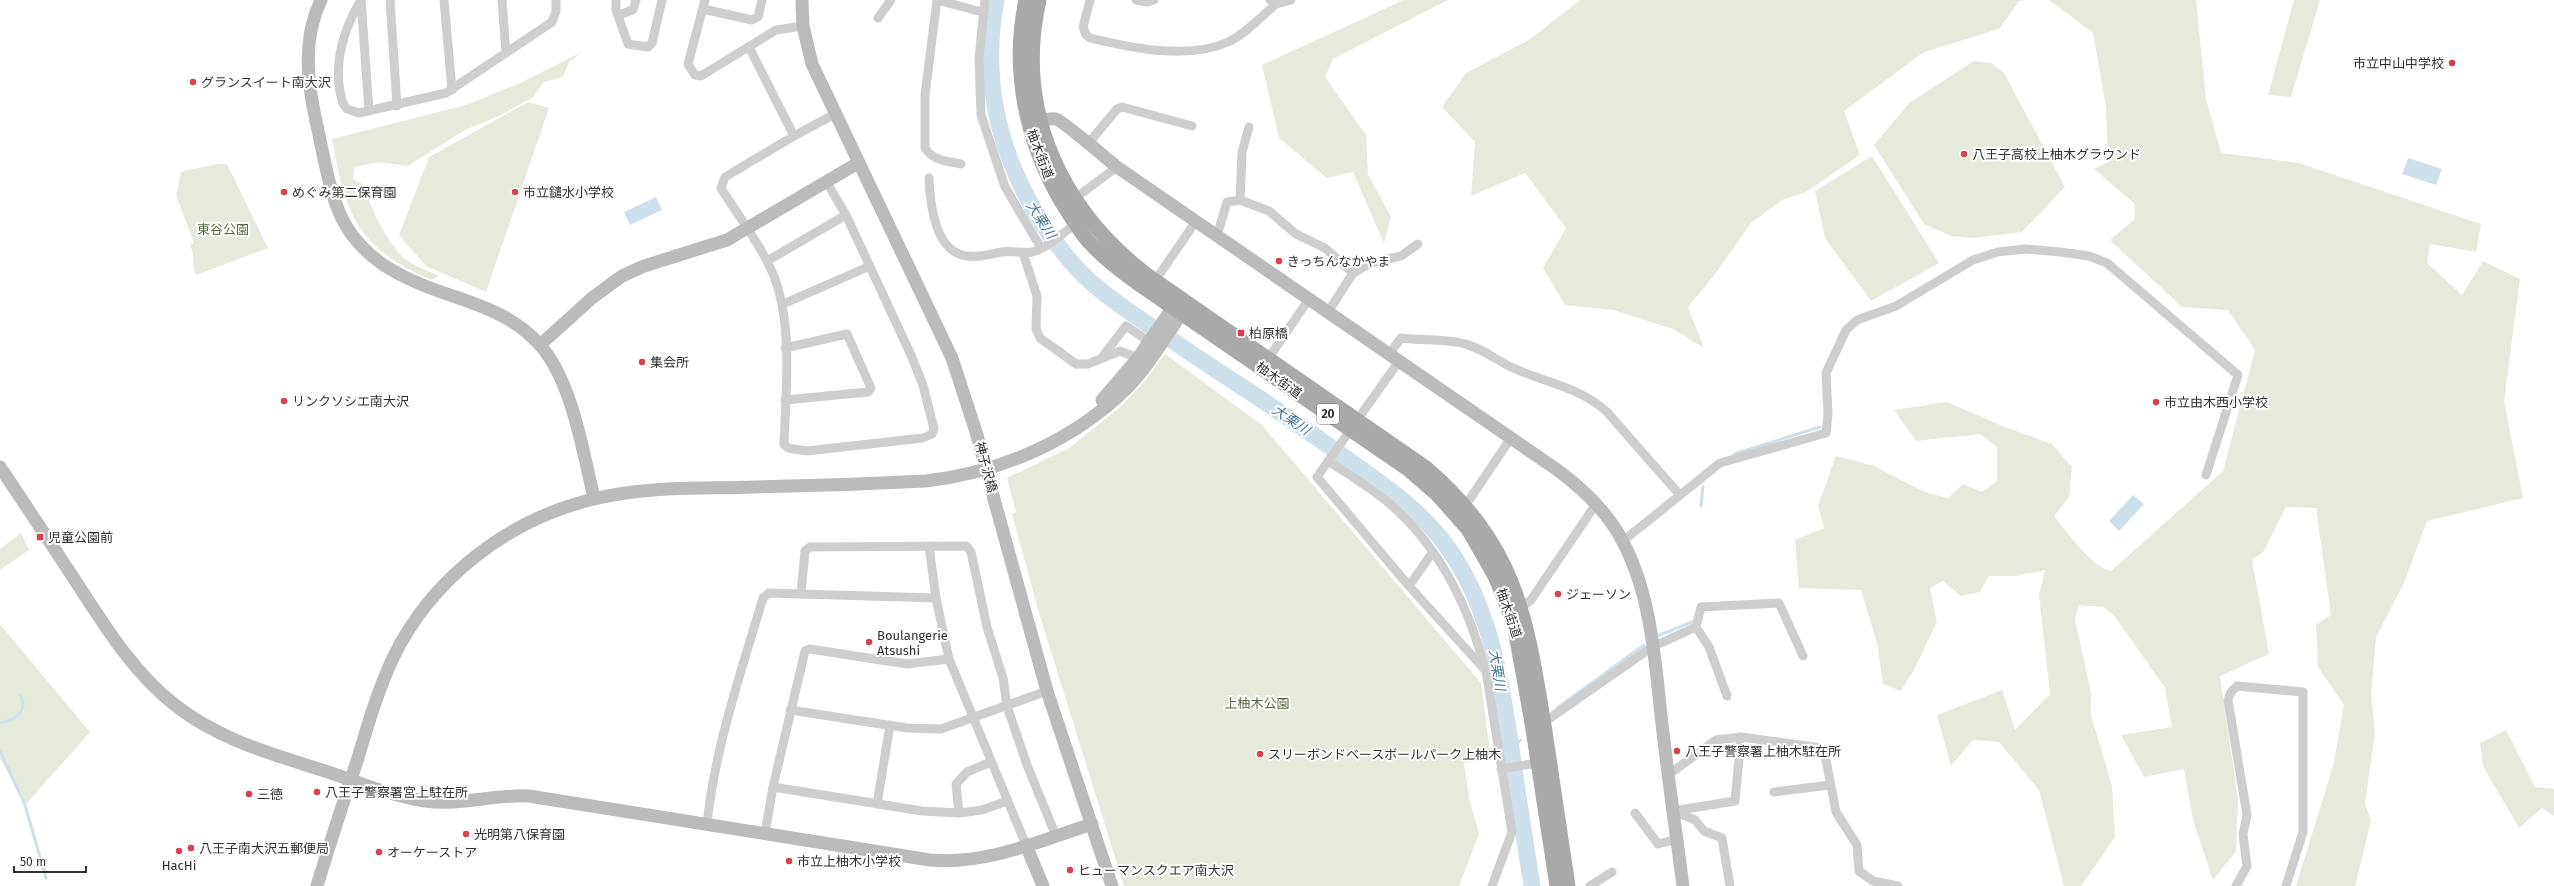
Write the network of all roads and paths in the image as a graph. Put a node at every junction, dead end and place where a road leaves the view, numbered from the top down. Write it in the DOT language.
graph roads {
  1 [pos="321,0"];
  2 [pos="390,0"];
  3 [pos="444,0"];
  4 [pos="502,0"];
  5 [pos="556,0"];
  6 [pos="616,0"];
  7 [pos="636,0"];
  8 [pos="662,0"];
  9 [pos="762,0"];
  10 [pos="802,0"];
  11 [pos="891,0"];
  12 [pos="937,0"];
  13 [pos="985,0"];
  14 [pos="1026,0"];
  15 [pos="1039,0"];
  16 [pos="1090,0"];
  17 [pos="1136,0"];
  18 [pos="1154,0"];
  19 [pos="1292,0"];
  20 [pos="1273,2"];
  21 [pos="704,4"];
  22 [pos="982,12"];
  23 [pos="618,15"];
  24 [pos="878,18"];
  25 [pos="803,26"];
  26 [pos="749,47"];
  27 [pos="506,53"];
  28 [pos="452,90"];
  29 [pos="397,106"];
  30 [pos="369,111"];
  31 [pos="835,114"];
  32 [pos="1034,122"];
  33 [pos="1192,126"];
  34 [pos="1249,127"];
  35 [pos="794,136"];
  36 [pos="1087,145"];
  37 [pos="858,163"];
  38 [pos="961,164"];
  39 [pos="1117,167"];
  40 [pos="929,178"];
  41 [pos="826,181"];
  42 [pos="1074,199"];
  43 [pos="1240,200"];
  44 [pos="846,215"];
  45 [pos="1196,221"];
  46 [pos="1076,224"];
  47 [pos="747,229"];
  48 [pos="1217,236"];
  49 [pos="1418,244"];
  50 [pos="1043,247"];
  51 [pos="1023,252"];
  52 [pos="767,261"];
  53 [pos="870,266"];
  54 [pos="1353,273"];
  55 [pos="1155,281"];
  56 [pos="1309,299"];
  57 [pos="783,304"];
  58 [pos="1180,307"];
  59 [pos="1328,312"];
  60 [pos="1154,341"];
  61 [pos="540,344"];
  62 [pos="785,348"];
  63 [pos="1103,356"];
  64 [pos="1138,358"];
  65 [pos="1268,358"];
  66 [pos="1394,358"];
  67 [pos="785,400"];
  68 [pos="1354,424"];
  69 [pos="1076,426"];
  70 [pos="1511,438"];
  71 [pos="1329,460"];
  72 [pos="0,467"];
  73 [pos="2206,475"];
  74 [pos="1679,494"];
  75 [pos="594,498"];
  76 [pos="1596,504"];
  77 [pos="1465,506"];
  78 [pos="1623,542"];
  79 [pos="929,546"];
  80 [pos="1432,553"];
  81 [pos="1409,586"];
  82 [pos="801,594"];
  83 [pos="936,598"];
  84 [pos="1522,607"];
  85 [pos="1696,627"];
  86 [pos="1652,647"];
  87 [pos="1803,656"];
  88 [pos="949,659"];
  89 [pos="1486,671"];
  90 [pos="1048,690"];
  91 [pos="1727,696"];
  92 [pos="1007,706"];
  93 [pos="790,710"];
  94 [pos="972,720"];
  95 [pos="1543,723"];
  96 [pos="890,725"];
  97 [pos="1741,737"];
  98 [pos="991,762"];
  99 [pos="1538,763"];
  100 [pos="1502,769"];
  101 [pos="1668,775"];
  102 [pos="351,780"];
  103 [pos="1830,785"];
  104 [pos="773,788"];
  105 [pos="1774,792"];
  106 [pos="1007,801"];
  107 [pos="877,804"];
  108 [pos="1673,811"];
  109 [pos="959,812"];
  110 [pos="1635,813"];
  111 [pos="707,824"];
  112 [pos="1092,824"];
  113 [pos="765,833"];
  114 [pos="1056,836"];
  115 [pos="1676,839"];
  116 [pos="1026,845"];
  117 [pos="1612,872"];
  118 [pos="317,886"];
  119 [pos="1043,886"];
  120 [pos="1112,886"];
  121 [pos="1492,886"];
  122 [pos="1557,886"];
  123 [pos="1568,886"];
  124 [pos="1590,886"];
  125 [pos="1683,886"];
  126 [pos="1730,886"];
  127 [pos="1898,886"];
  128 [pos="2236,886"];
  129 [pos="2286,886"];
  1 -- 61 [label="street"];
  2 -- 29 [label="street"];
  3 -- 28 [label="street"];
  4 -- 27 [label="street"];
  5 -- 27 [label="street"];
  6 -- 23 [label="street"];
  7 -- 23 [label="street"];
  8 -- 23 [label="street"];
  9 -- 21 [label="street"];
  10 -- 25 [label="street, 神子沢橋"];
  11 -- 24 [label="street"];
  12 -- 22 [label="street"];
  12 -- 38 [label="street"];
  13 -- 22 [label="street"];
  14 -- 32 [label="main road, 柚木街道 / 20"];
  15 -- 32 [label="main road, 柚木街道 / 20"];
  16 -- 20 [label="street"];
  17 -- 18 [label="street"];
  19 -- 20 [label="street"];
  21 -- 26 [label="street"];
  22 -- 50 [label="street"];
  25 -- 26 [label="street"];
  25 -- 31 [label="street, 神子沢橋"];
  26 -- 35 [label="street"];
  27 -- 28 [label="street"];
  28 -- 29 [label="street"];
  29 -- 30 [label="street"];
  30 -- 30 [label="street"];
  31 -- 35 [label="street"];
  31 -- 37 [label="street, 神子沢橋"];
  32 -- 36 [label="street"];
  32 -- 42 [label="main road, 柚木街道 / 20"];
  32 -- 46 [label="main road, 柚木街道 / 20"];
  33 -- 36 [label="street"];
  34 -- 43 [label="street"];
  35 -- 47 [label="street"];
  36 -- 39 [label="street"];
  37 -- 41 [label="street"];
  37 -- 90 [label="street, 神子沢橋, bridge"];
  39 -- 42 [label="street"];
  39 -- 45 [label="street"];
  40 -- 51 [label="street"];
  41 -- 44 [label="street"];
  41 -- 47 [label="street"];
  42 -- 55 [label="main road, 柚木街道 / 20"];
  43 -- 48 [label="street"];
  43 -- 54 [label="street"];
  44 -- 52 [label="street"];
  44 -- 53 [label="street"];
  45 -- 48 [label="street"];
  45 -- 55 [label="street"];
  46 -- 50 [label="street"];
  46 -- 58 [label="main road, 柚木街道 / 20"];
  47 -- 52 [label="street"];
  47 -- 61 [label="street"];
  48 -- 56 [label="street"];
  49 -- 54 [label="street"];
  50 -- 51 [label="street"];
  51 -- 63 [label="street"];
  52 -- 57 [label="street"];
  53 -- 57 [label="street"];
  53 -- 67 [label="street"];
  54 -- 59 [label="street"];
  55 -- 58 [label="main road, 柚木街道 / 20"];
  56 -- 59 [label="street"];
  56 -- 65 [label="street"];
  57 -- 62 [label="street"];
  58 -- 60 [label="street"];
  58 -- 65 [label="main road, 柚木街道 / 20"];
  58 -- 68 [label="main road, 柚木街道 / 20"];
  59 -- 66 [label="street"];
  60 -- 63 [label="street"];
  60 -- 64 [label="street"];
  60 -- 69 [label="street"];
  61 -- 75 [label="street"];
  62 -- 67 [label="street"];
  62 -- 67 [label="street"];
  63 -- 64 [label="street"];
  64 -- 69 [label="street"];
  65 -- 68 [label="main road, 柚木街道 / 20"];
  66 -- 68 [label="street"];
  66 -- 70 [label="street"];
  66 -- 74 [label="street"];
  68 -- 71 [label="street"];
  68 -- 77 [label="main road, 柚木街道 / 20"];
  68 -- 99 [label="main road, 柚木街道 / 20"];
  69 -- 75 [label="street"];
  70 -- 76 [label="street"];
  70 -- 77 [label="street"];
  71 -- 80 [label="street"];
  71 -- 81 [label="street"];
  72 -- 102 [label="street"];
  73 -- 74 [label="street"];
  74 -- 78 [label="street"];
  75 -- 102 [label="street"];
  76 -- 78 [label="street"];
  76 -- 84 [label="street"];
  77 -- 84 [label="main road, 柚木街道 / 20"];
  78 -- 86 [label="street"];
  79 -- 82 [label="street"];
  79 -- 83 [label="street"];
  79 -- 92 [label="street"];
  80 -- 81 [label="street"];
  80 -- 89 [label="street"];
  81 -- 89 [label="street"];
  82 -- 83 [label="street"];
  82 -- 111 [label="street"];
  83 -- 88 [label="street"];
  84 -- 95 [label="main road, 柚木街道 / 20"];
  85 -- 86 [label="street"];
  85 -- 87 [label="street"];
  85 -- 91 [label="street"];
  86 -- 95 [label="street"];
  86 -- 101 [label="street"];
  88 -- 93 [label="street"];
  88 -- 94 [label="street"];
  89 -- 100 [label="street"];
  90 -- 92 [label="street"];
  90 -- 112 [label="street, 神子沢橋"];
  92 -- 94 [label="street"];
  92 -- 114 [label="street"];
  93 -- 96 [label="street"];
  93 -- 104 [label="street"];
  94 -- 96 [label="street"];
  94 -- 98 [label="street"];
  95 -- 99 [label="main road, 柚木街道 / 20"];
  96 -- 107 [label="street"];
  97 -- 101 [label="street"];
  97 -- 103 [label="street"];
  97 -- 108 [label="street"];
  98 -- 106 [label="street"];
  98 -- 109 [label="street"];
  99 -- 100 [label="street"];
  99 -- 122 [label="main road, 柚木街道 / 20"];
  99 -- 123 [label="main road, 柚木街道 / 20"];
  100 -- 121 [label="street"];
  101 -- 108 [label="street"];
  102 -- 111 [label="street"];
  102 -- 118 [label="street"];
  103 -- 105 [label="street"];
  103 -- 127 [label="street"];
  104 -- 107 [label="street"];
  104 -- 113 [label="street"];
  106 -- 109 [label="street"];
  106 -- 116 [label="street"];
  107 -- 109 [label="street"];
  108 -- 115 [label="street"];
  108 -- 126 [label="street"];
  110 -- 115 [label="street"];
  111 -- 113 [label="street"];
  112 -- 114 [label="street"];
  112 -- 120 [label="street, 神子沢橋"];
  113 -- 116 [label="street"];
  114 -- 116 [label="street"];
  115 -- 125 [label="street"];
  116 -- 119 [label="street"];
  117 -- 124 [label="street"];
  128 -- 129 [label="street"];
}
